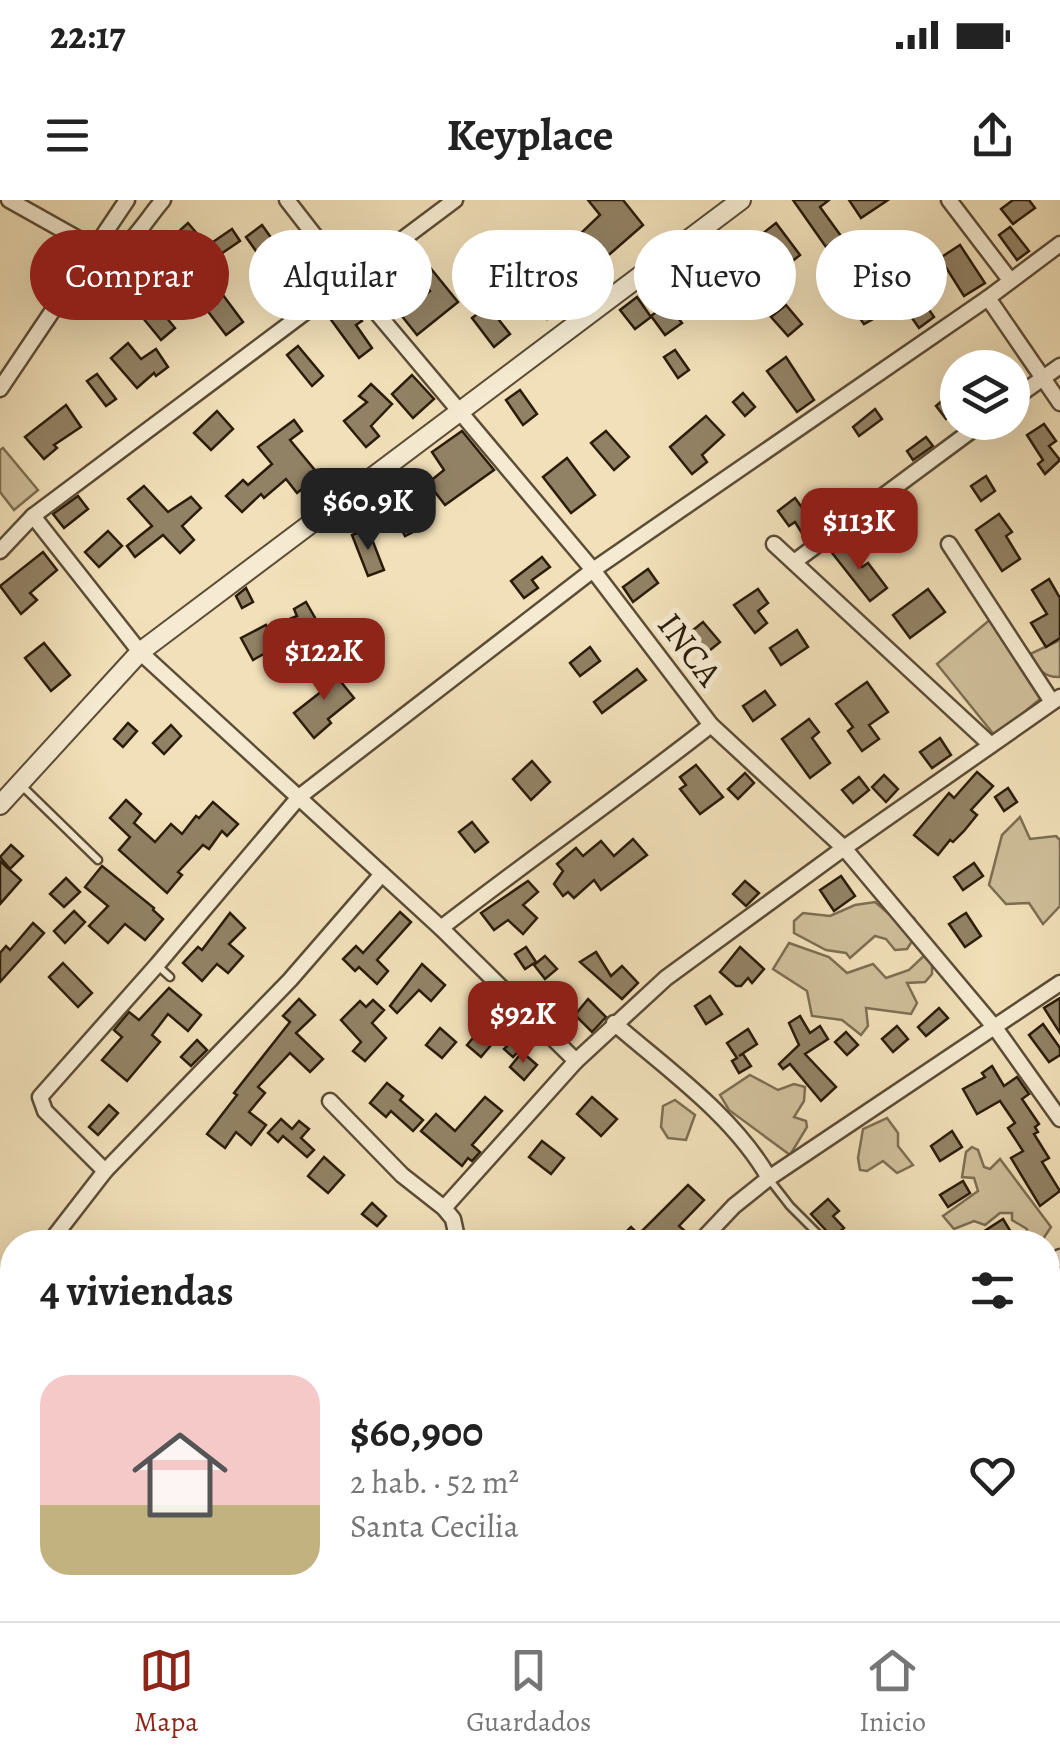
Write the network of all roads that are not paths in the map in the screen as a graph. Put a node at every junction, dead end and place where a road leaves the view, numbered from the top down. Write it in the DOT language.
graph roads {
  1 [pos="9,200"];
  2 [pos="127,200"];
  3 [pos="163,200"];
  4 [pos="288,200"];
  5 [pos="455,200"];
  6 [pos="741,200"];
  7 [pos="949,200"];
  8 [pos="64,230"];
  9 [pos="107,230"];
  10 [pos="137,230"];
  11 [pos="311,230"];
  12 [pos="417,230"];
  13 [pos="1060,244"];
  14 [pos="1010,280"];
  15 [pos="988,298"];
  16 [pos="47,320"];
  17 [pos="299,320"];
  18 [pos="383,320"];
  19 [pos="1060,366"];
  20 [pos="1042,378"];
  21 [pos="1030,387"];
  22 [pos="0,390"];
  23 [pos="1060,403"];
  24 [pos="462,410"];
  25 [pos="959,440"];
  26 [pos="33,516"];
  27 [pos="774,544"];
  28 [pos="949,544"];
  29 [pos="0,551"];
  30 [pos="794,562"];
  31 [pos="593,570"];
  32 [pos="140,652"];
  33 [pos="1056,700"];
  34 [pos="711,725"];
  35 [pos="991,745"];
  36 [pos="20,784"];
  37 [pos="299,797"];
  38 [pos="0,805"];
  39 [pos="844,848"];
  40 [pos="98,860"];
  41 [pos="382,874"];
  42 [pos="441,928"];
  43 [pos="157,966"];
  44 [pos="170,976"];
  45 [pos="1060,984"];
  46 [pos="614,1022"];
  47 [pos="996,1029"];
  48 [pos="576,1061"];
  49 [pos="330,1101"];
  50 [pos="1060,1119"];
  51 [pos="105,1171"];
  52 [pos="769,1178"];
  53 [pos="444,1208"];
  54 [pos="59,1230"];
  55 [pos="457,1230"];
  56 [pos="711,1230"];
  57 [pos="814,1230"];
  1 -- 8 [label="street"];
  2 -- 9 [label="street"];
  3 -- 10 [label="street"];
  4 -- 11 [label="street, INCA"];
  5 -- 12 [label="street"];
  6 -- 24 [label="street"];
  7 -- 14 [label="street"];
  13 -- 14 [label="street"];
  14 -- 15 [label="street"];
  15 -- 20 [label="street"];
  15 -- 31 [label="street"];
  16 -- 22 [label="street"];
  17 -- 26 [label="street"];
  18 -- 24 [label="street, INCA"];
  19 -- 20 [label="street"];
  20 -- 21 [label="street"];
  20 -- 23 [label="street"];
  24 -- 31 [label="street, INCA"];
  24 -- 32 [label="street"];
  25 -- 30 [label="street"];
  26 -- 29 [label="street"];
  26 -- 32 [label="street"];
  27 -- 30 [label="street"];
  28 -- 33 [label="street"];
  30 -- 35 [label="street"];
  31 -- 34 [label="street, INCA"];
  31 -- 37 [label="street"];
  32 -- 36 [label="street"];
  32 -- 37 [label="street"];
  33 -- 35 [label="street"];
  34 -- 39 [label="street, INCA"];
  34 -- 42 [label="street"];
  35 -- 39 [label="street"];
  36 -- 38 [label="street"];
  36 -- 40 [label="lane"];
  37 -- 41 [label="street"];
  37 -- 43 [label="street"];
  39 -- 46 [label="street"];
  39 -- 47 [label="street, INCA"];
  41 -- 42 [label="street"];
  41 -- 51 [label="street"];
  42 -- 48 [label="street"];
  43 -- 44 [label="lane"];
  43 -- 51 [label="street"];
  45 -- 47 [label="street"];
  46 -- 48 [label="street"];
  46 -- 52 [label="street"];
  47 -- 50 [label="street, INCA"];
  47 -- 52 [label="street"];
  48 -- 53 [label="street"];
  49 -- 53 [label="street"];
  51 -- 54 [label="street"];
  52 -- 56 [label="street"];
  52 -- 57 [label="lane"];
  53 -- 55 [label="street"];
}
